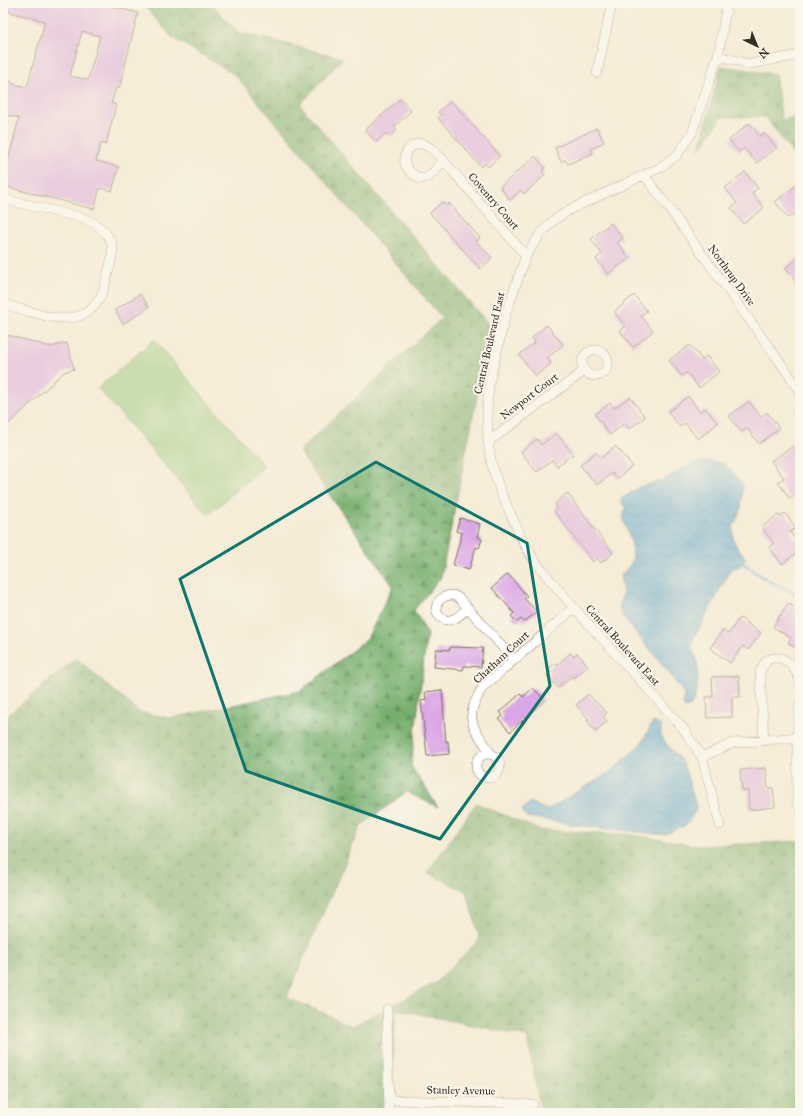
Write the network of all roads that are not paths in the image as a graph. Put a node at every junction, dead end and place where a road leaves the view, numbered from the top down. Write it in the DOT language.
graph roads {
  1 [pos="612,3"];
  2 [pos="727,3"];
  3 [pos="800,55"];
  4 [pos="718,56"];
  5 [pos="597,73"];
  6 [pos="444,161"];
  7 [pos="644,175"];
  8 [pos="3,199"];
  9 [pos="526,256"];
  10 [pos="3,304"];
  11 [pos="584,371"];
  12 [pos="800,390"];
  13 [pos="800,409"];
  14 [pos="800,414"];
  15 [pos="488,442"];
  16 [pos="468,608"];
  17 [pos="574,608"];
  18 [pos="514,660"];
  19 [pos="800,684"];
  20 [pos="800,703"];
  21 [pos="798,738"];
  22 [pos="764,741"];
  23 [pos="492,755"];
  24 [pos="702,757"];
  25 [pos="800,806"];
  26 [pos="720,825"];
  27 [pos="387,1009"];
  28 [pos="389,1100"];
  29 [pos="533,1104"];
  30 [pos="389,1113"];
  1 -- 5 [label="street"];
  2 -- 4 [label="street, Central Boulevard East"];
  3 -- 4 [label="street"];
  4 -- 7 [label="street, Central Boulevard East"];
  6 -- 9 [label="street, Coventry Court"];
  7 -- 9 [label="street, Central Boulevard East"];
  7 -- 12 [label="street, Northrup Drive"];
  8 -- 10 [label="street"];
  9 -- 15 [label="street, Central Boulevard East"];
  11 -- 15 [label="street, Newport Court"];
  13 -- 14 [label="street"];
  15 -- 17 [label="street, Central Boulevard East"];
  16 -- 18 [label="street"];
  17 -- 18 [label="street, Chatham Court"];
  17 -- 24 [label="street, Central Boulevard East"];
  18 -- 23 [label="street, Chatham Court"];
  19 -- 22 [label="street"];
  20 -- 21 [label="street"];
  21 -- 22 [label="street"];
  21 -- 25 [label="street"];
  22 -- 24 [label="street"];
  24 -- 26 [label="street, Central Boulevard East"];
  27 -- 28 [label="street"];
  28 -- 29 [label="street, Stanley Avenue"];
  28 -- 30 [label="street"];
}
